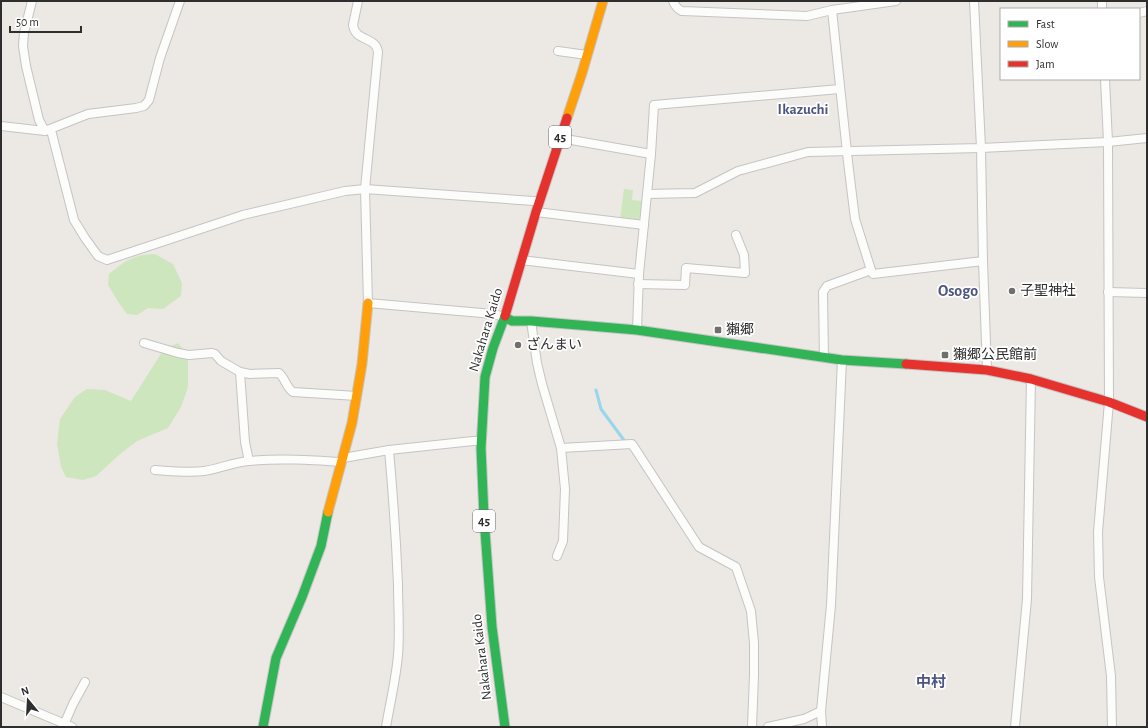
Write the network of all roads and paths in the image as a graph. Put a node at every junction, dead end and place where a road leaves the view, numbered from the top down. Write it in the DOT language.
graph roads {
  1 [pos="32,1"];
  2 [pos="180,1"];
  3 [pos="358,1"];
  4 [pos="603,1"];
  5 [pos="673,1"];
  6 [pos="896,1"];
  7 [pos="974,1"];
  8 [pos="832,10"];
  9 [pos="558,51"];
  10 [pos="587,55"];
  11 [pos="1105,80"];
  12 [pos="840,89"];
  13 [pos="1,126"];
  14 [pos="48,130"];
  15 [pos="560,138"];
  16 [pos="1147,138"];
  17 [pos="1108,142"];
  18 [pos="981,148"];
  19 [pos="847,150"];
  20 [pos="651,154"];
  21 [pos="365,189"];
  22 [pos="647,194"];
  23 [pos="538,207"];
  24 [pos="644,225"];
  25 [pos="736,235"];
  26 [pos="522,260"];
  27 [pos="983,261"];
  28 [pos="871,270"];
  29 [pos="639,274"];
  30 [pos="638,284"];
  31 [pos="1108,292"];
  32 [pos="1147,293"];
  33 [pos="368,304"];
  34 [pos="505,317"];
  35 [pos="531,322"];
  36 [pos="637,330"];
  37 [pos="144,343"];
  38 [pos="824,358"];
  39 [pos="842,360"];
  40 [pos="987,370"];
  41 [pos="240,372"];
  42 [pos="1031,379"];
  43 [pos="357,396"];
  44 [pos="1109,402"];
  45 [pos="1147,417"];
  46 [pos="481,441"];
  47 [pos="561,448"];
  48 [pos="390,450"];
  49 [pos="342,460"];
  50 [pos="249,461"];
  51 [pos="155,470"];
  52 [pos="558,556"];
  53 [pos="85,682"];
  54 [pos="1,697"];
  55 [pos="821,711"];
  56 [pos="66,726"];
  57 [pos="263,727"];
  58 [pos="386,727"];
  59 [pos="505,727"];
  60 [pos="752,727"];
  61 [pos="768,727"];
  62 [pos="822,727"];
  63 [pos="1015,727"];
  64 [pos="1112,727"];
  1 -- 14 [label="street"];
  2 -- 14 [label="street"];
  3 -- 21 [label="street"];
  4 -- 10 [label="street, Nakahara Kaido / 45"];
  5 -- 8 [label="street"];
  6 -- 8 [label="street"];
  7 -- 18 [label="street"];
  8 -- 12 [label="street"];
  9 -- 10 [label="street"];
  10 -- 15 [label="street, Nakahara Kaido / 45"];
  11 -- 17 [label="street"];
  12 -- 19 [label="street"];
  12 -- 20 [label="street"];
  13 -- 14 [label="street"];
  14 -- 21 [label="street"];
  15 -- 20 [label="street"];
  15 -- 23 [label="street, Nakahara Kaido / 45"];
  16 -- 17 [label="street"];
  17 -- 18 [label="street"];
  17 -- 31 [label="street"];
  18 -- 19 [label="street"];
  18 -- 27 [label="street"];
  19 -- 22 [label="street"];
  19 -- 28 [label="street"];
  20 -- 22 [label="street"];
  21 -- 23 [label="street"];
  21 -- 33 [label="street"];
  22 -- 24 [label="street"];
  23 -- 24 [label="street"];
  23 -- 26 [label="street, Nakahara Kaido / 45"];
  24 -- 29 [label="street"];
  25 -- 30 [label="street"];
  26 -- 29 [label="street"];
  26 -- 34 [label="street, Nakahara Kaido / 45"];
  27 -- 28 [label="street"];
  27 -- 40 [label="street"];
  28 -- 38 [label="street"];
  29 -- 30 [label="street"];
  30 -- 36 [label="street"];
  31 -- 32 [label="street"];
  31 -- 44 [label="street"];
  33 -- 34 [label="street"];
  33 -- 43 [label="street"];
  34 -- 35 [label="street"];
  34 -- 46 [label="street, Nakahara Kaido / 45"];
  35 -- 36 [label="street"];
  35 -- 47 [label="street"];
  36 -- 38 [label="street"];
  37 -- 41 [label="street"];
  38 -- 39 [label="street"];
  39 -- 40 [label="street"];
  39 -- 55 [label="street"];
  40 -- 42 [label="street"];
  41 -- 43 [label="street"];
  41 -- 50 [label="street"];
  42 -- 44 [label="street"];
  42 -- 63 [label="street"];
  43 -- 49 [label="street"];
  44 -- 45 [label="street"];
  44 -- 64 [label="street"];
  46 -- 48 [label="street"];
  46 -- 59 [label="street, Nakahara Kaido / 45"];
  47 -- 52 [label="street"];
  47 -- 60 [label="street"];
  48 -- 49 [label="street"];
  48 -- 58 [label="street"];
  49 -- 50 [label="street"];
  49 -- 57 [label="street"];
  50 -- 51 [label="street"];
  53 -- 56 [label="street"];
  54 -- 56 [label="street"];
  55 -- 61 [label="street"];
  55 -- 62 [label="street"];
}
